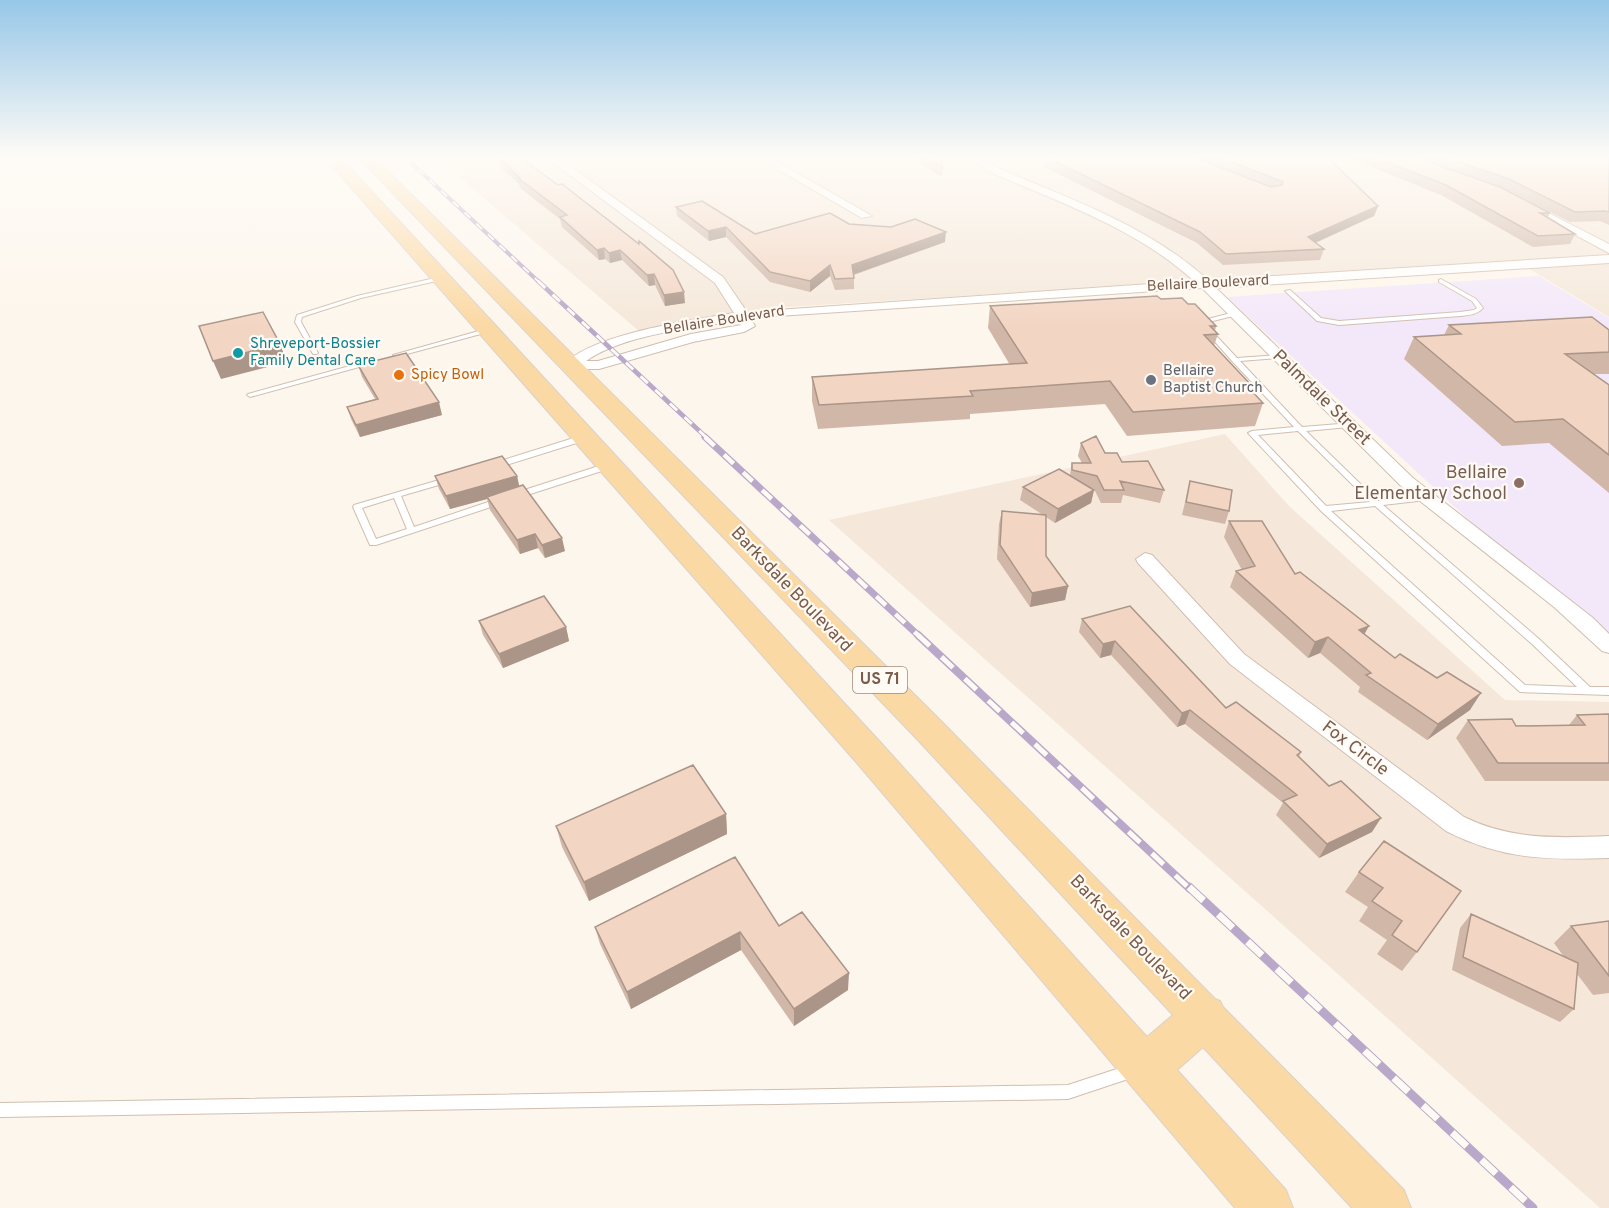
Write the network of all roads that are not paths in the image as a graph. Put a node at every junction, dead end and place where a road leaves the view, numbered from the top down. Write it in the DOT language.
graph roads {
  1 [pos="382,214"];
  2 [pos="421,214"];
  3 [pos="630,214"];
  4 [pos="863,214"];
  5 [pos="1096,214"];
  6 [pos="1543,214"];
  7 [pos="866,216"];
  8 [pos="1609,249"];
  9 [pos="1609,259"];
  10 [pos="1426,271"];
  11 [pos="1609,271"];
  12 [pos="439,279"];
  13 [pos="1441,281"];
  14 [pos="1203,284"];
  15 [pos="1288,291"];
  16 [pos="1217,296"];
  17 [pos="984,304"];
  18 [pos="1235,314"];
  19 [pos="746,321"];
  20 [pos="486,331"];
  21 [pos="315,353"];
  22 [pos="1278,356"];
  23 [pos="385,358"];
  24 [pos="1234,360"];
  25 [pos="374,361"];
  26 [pos="570,366"];
  27 [pos="528,377"];
  28 [pos="250,395"];
  29 [pos="1349,425"];
  30 [pos="1300,429"];
  31 [pos="583,438"];
  32 [pos="609,466"];
  33 [pos="484,468"];
  34 [pos="452,478"];
  35 [pos="396,495"];
  36 [pos="1426,498"];
  37 [pos="1375,503"];
  38 [pos="1324,509"];
  39 [pos="411,530"];
  40 [pos="1145,559"];
  41 [pos="1609,646"];
  42 [pos="1587,690"];
  43 [pos="1609,691"];
  44 [pos="1609,847"];
  45 [pos="1205,1016"];
  46 [pos="1146,1067"];
  47 [pos="0,1110"];
  48 [pos="1268,1208"];
  49 [pos="1386,1208"];
  1 -- 12 [label="main road"];
  2 -- 26 [label="main road, Barksdale Boulevard / US 71"];
  3 -- 19 [label="street"];
  4 -- 7 [label="street"];
  5 -- 14 [label="street, Palmdale Street"];
  6 -- 8 [label="street"];
  9 -- 10 [label="street, Bellaire Boulevard"];
  10 -- 13 [label="street"];
  10 -- 14 [label="street, Bellaire Boulevard"];
  11 -- 13 [label="street, Bellaire Boulevard"];
  12 -- 20 [label="main road"];
  12 -- 21 [label="lane"];
  13 -- 15 [label="street, Bellaire Boulevard"];
  13 -- 15 [label="lane, Bellaire Boulevard"];
  14 -- 16 [label="street, Palmdale Street"];
  14 -- 17 [label="street, Bellaire Boulevard"];
  15 -- 16 [label="street, Bellaire Boulevard"];
  16 -- 17 [label="street, Bellaire Boulevard"];
  16 -- 18 [label="street, Palmdale Street"];
  17 -- 19 [label="street, Bellaire Boulevard"];
  18 -- 22 [label="street, Palmdale Street"];
  18 -- 24 [label="lane"];
  19 -- 26 [label="street, Bellaire Boulevard"];
  20 -- 23 [label="lane"];
  20 -- 27 [label="main road"];
  22 -- 24 [label="lane"];
  22 -- 29 [label="street, Palmdale Street"];
  24 -- 30 [label="lane"];
  25 -- 28 [label="lane"];
  26 -- 27 [label="main road"];
  26 -- 45 [label="main road, Barksdale Boulevard / US 71"];
  27 -- 31 [label="main road"];
  29 -- 30 [label="lane"];
  29 -- 36 [label="street, Palmdale Street"];
  30 -- 37 [label="lane"];
  30 -- 38 [label="lane"];
  31 -- 32 [label="main road"];
  31 -- 33 [label="lane"];
  32 -- 39 [label="lane"];
  32 -- 46 [label="main road"];
  34 -- 35 [label="lane"];
  35 -- 39 [label="lane"];
  35 -- 39 [label="lane"];
  36 -- 37 [label="lane"];
  36 -- 41 [label="street, Palmdale Street"];
  37 -- 38 [label="lane"];
  37 -- 42 [label="lane"];
  38 -- 42 [label="lane"];
  40 -- 44 [label="street, Fox Circle"];
  42 -- 43 [label="lane"];
  45 -- 46 [label="main road"];
  45 -- 49 [label="main road, Barksdale Boulevard / US 71"];
  46 -- 47 [label="lane"];
  46 -- 48 [label="main road"];
}
